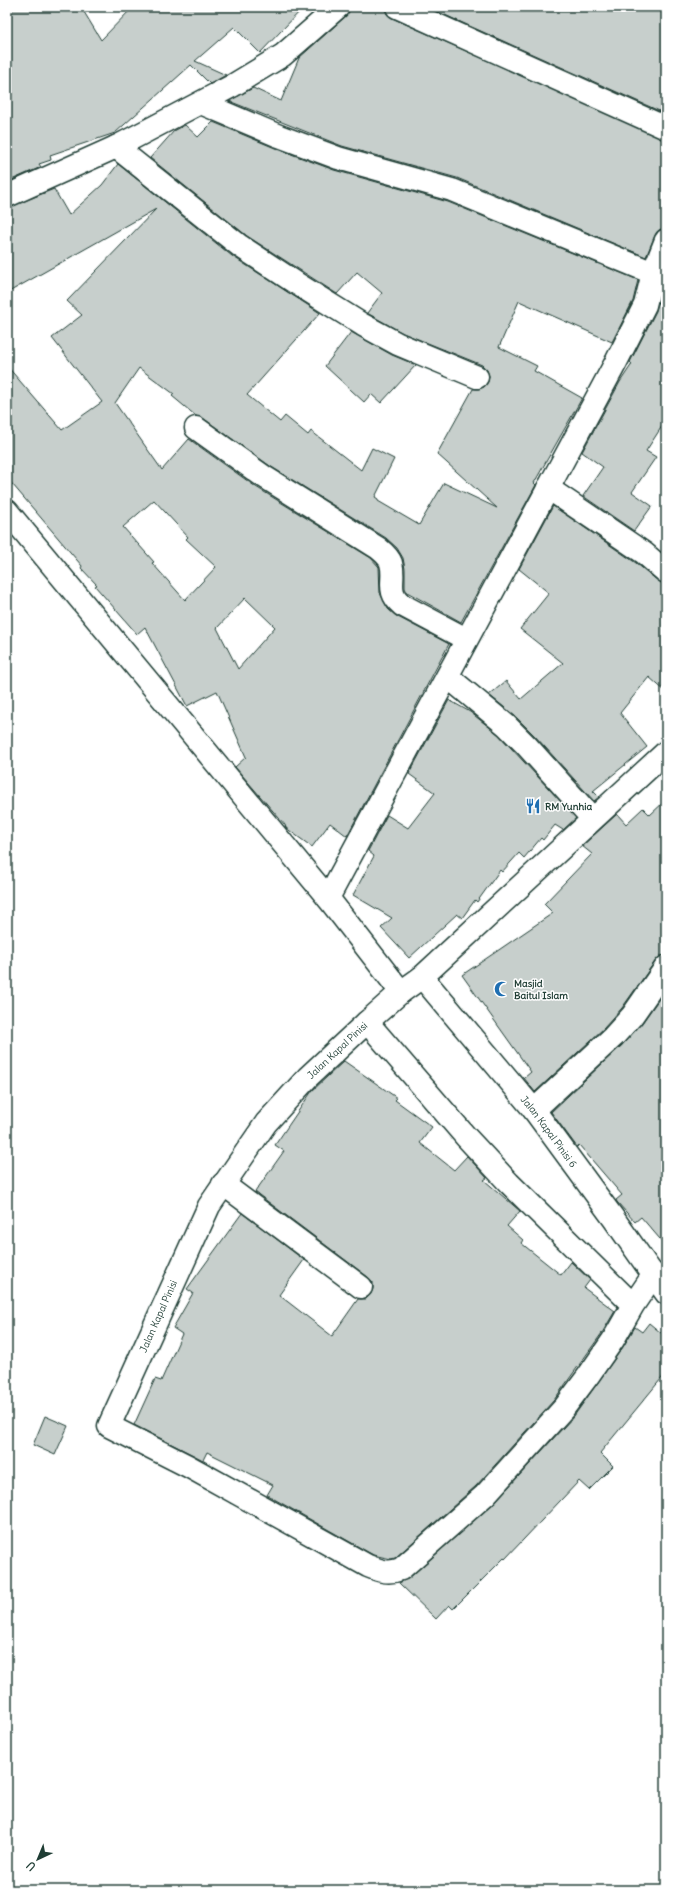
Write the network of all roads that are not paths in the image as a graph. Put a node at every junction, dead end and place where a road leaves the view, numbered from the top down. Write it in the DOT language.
graph roads {
  1 [pos="338,7"];
  2 [pos="397,7"];
  3 [pos="201,103"];
  4 [pos="666,128"];
  5 [pos="116,147"];
  6 [pos="7,196"];
  7 [pos="666,240"];
  8 [pos="653,273"];
  9 [pos="477,377"];
  10 [pos="196,428"];
  11 [pos="548,488"];
  12 [pos="7,511"];
  13 [pos="666,572"];
  14 [pos="466,639"];
  15 [pos="448,677"];
  16 [pos="666,752"];
  17 [pos="592,818"];
  18 [pos="328,898"];
  19 [pos="666,967"];
  20 [pos="422,977"];
  21 [pos="401,992"];
  22 [pos="367,1022"];
  23 [pos="534,1110"];
  24 [pos="223,1184"];
  25 [pos="654,1274"];
  26 [pos="361,1287"];
  27 [pos="666,1293"];
  28 [pos="633,1305"];
  1 -- 3 [label="street"];
  2 -- 4 [label="street"];
  3 -- 5 [label="street"];
  3 -- 8 [label="street"];
  5 -- 6 [label="street"];
  5 -- 9 [label="street"];
  7 -- 8 [label="street"];
  8 -- 11 [label="street"];
  10 -- 14 [label="street"];
  11 -- 13 [label="street"];
  11 -- 14 [label="street"];
  12 -- 18 [label="street"];
  14 -- 15 [label="street"];
  15 -- 17 [label="street"];
  15 -- 18 [label="street"];
  16 -- 17 [label="street, Jalan Kapal Pinisi"];
  17 -- 20 [label="street, Jalan Kapal Pinisi"];
  18 -- 21 [label="street"];
  19 -- 23 [label="street"];
  20 -- 21 [label="street, Jalan Kapal Pinisi"];
  20 -- 23 [label="street, Jalan Kapal Pinisi 6"];
  21 -- 22 [label="street, Jalan Kapal Pinisi"];
  22 -- 24 [label="street, Jalan Kapal Pinisi"];
  22 -- 28 [label="street"];
  23 -- 25 [label="street, Jalan Kapal Pinisi 6"];
  24 -- 26 [label="street"];
  24 -- 28 [label="street, Jalan Kapal Pinisi"];
  25 -- 27 [label="street, Jalan Kapal Pinisi 6"];
  25 -- 28 [label="street"];
}
